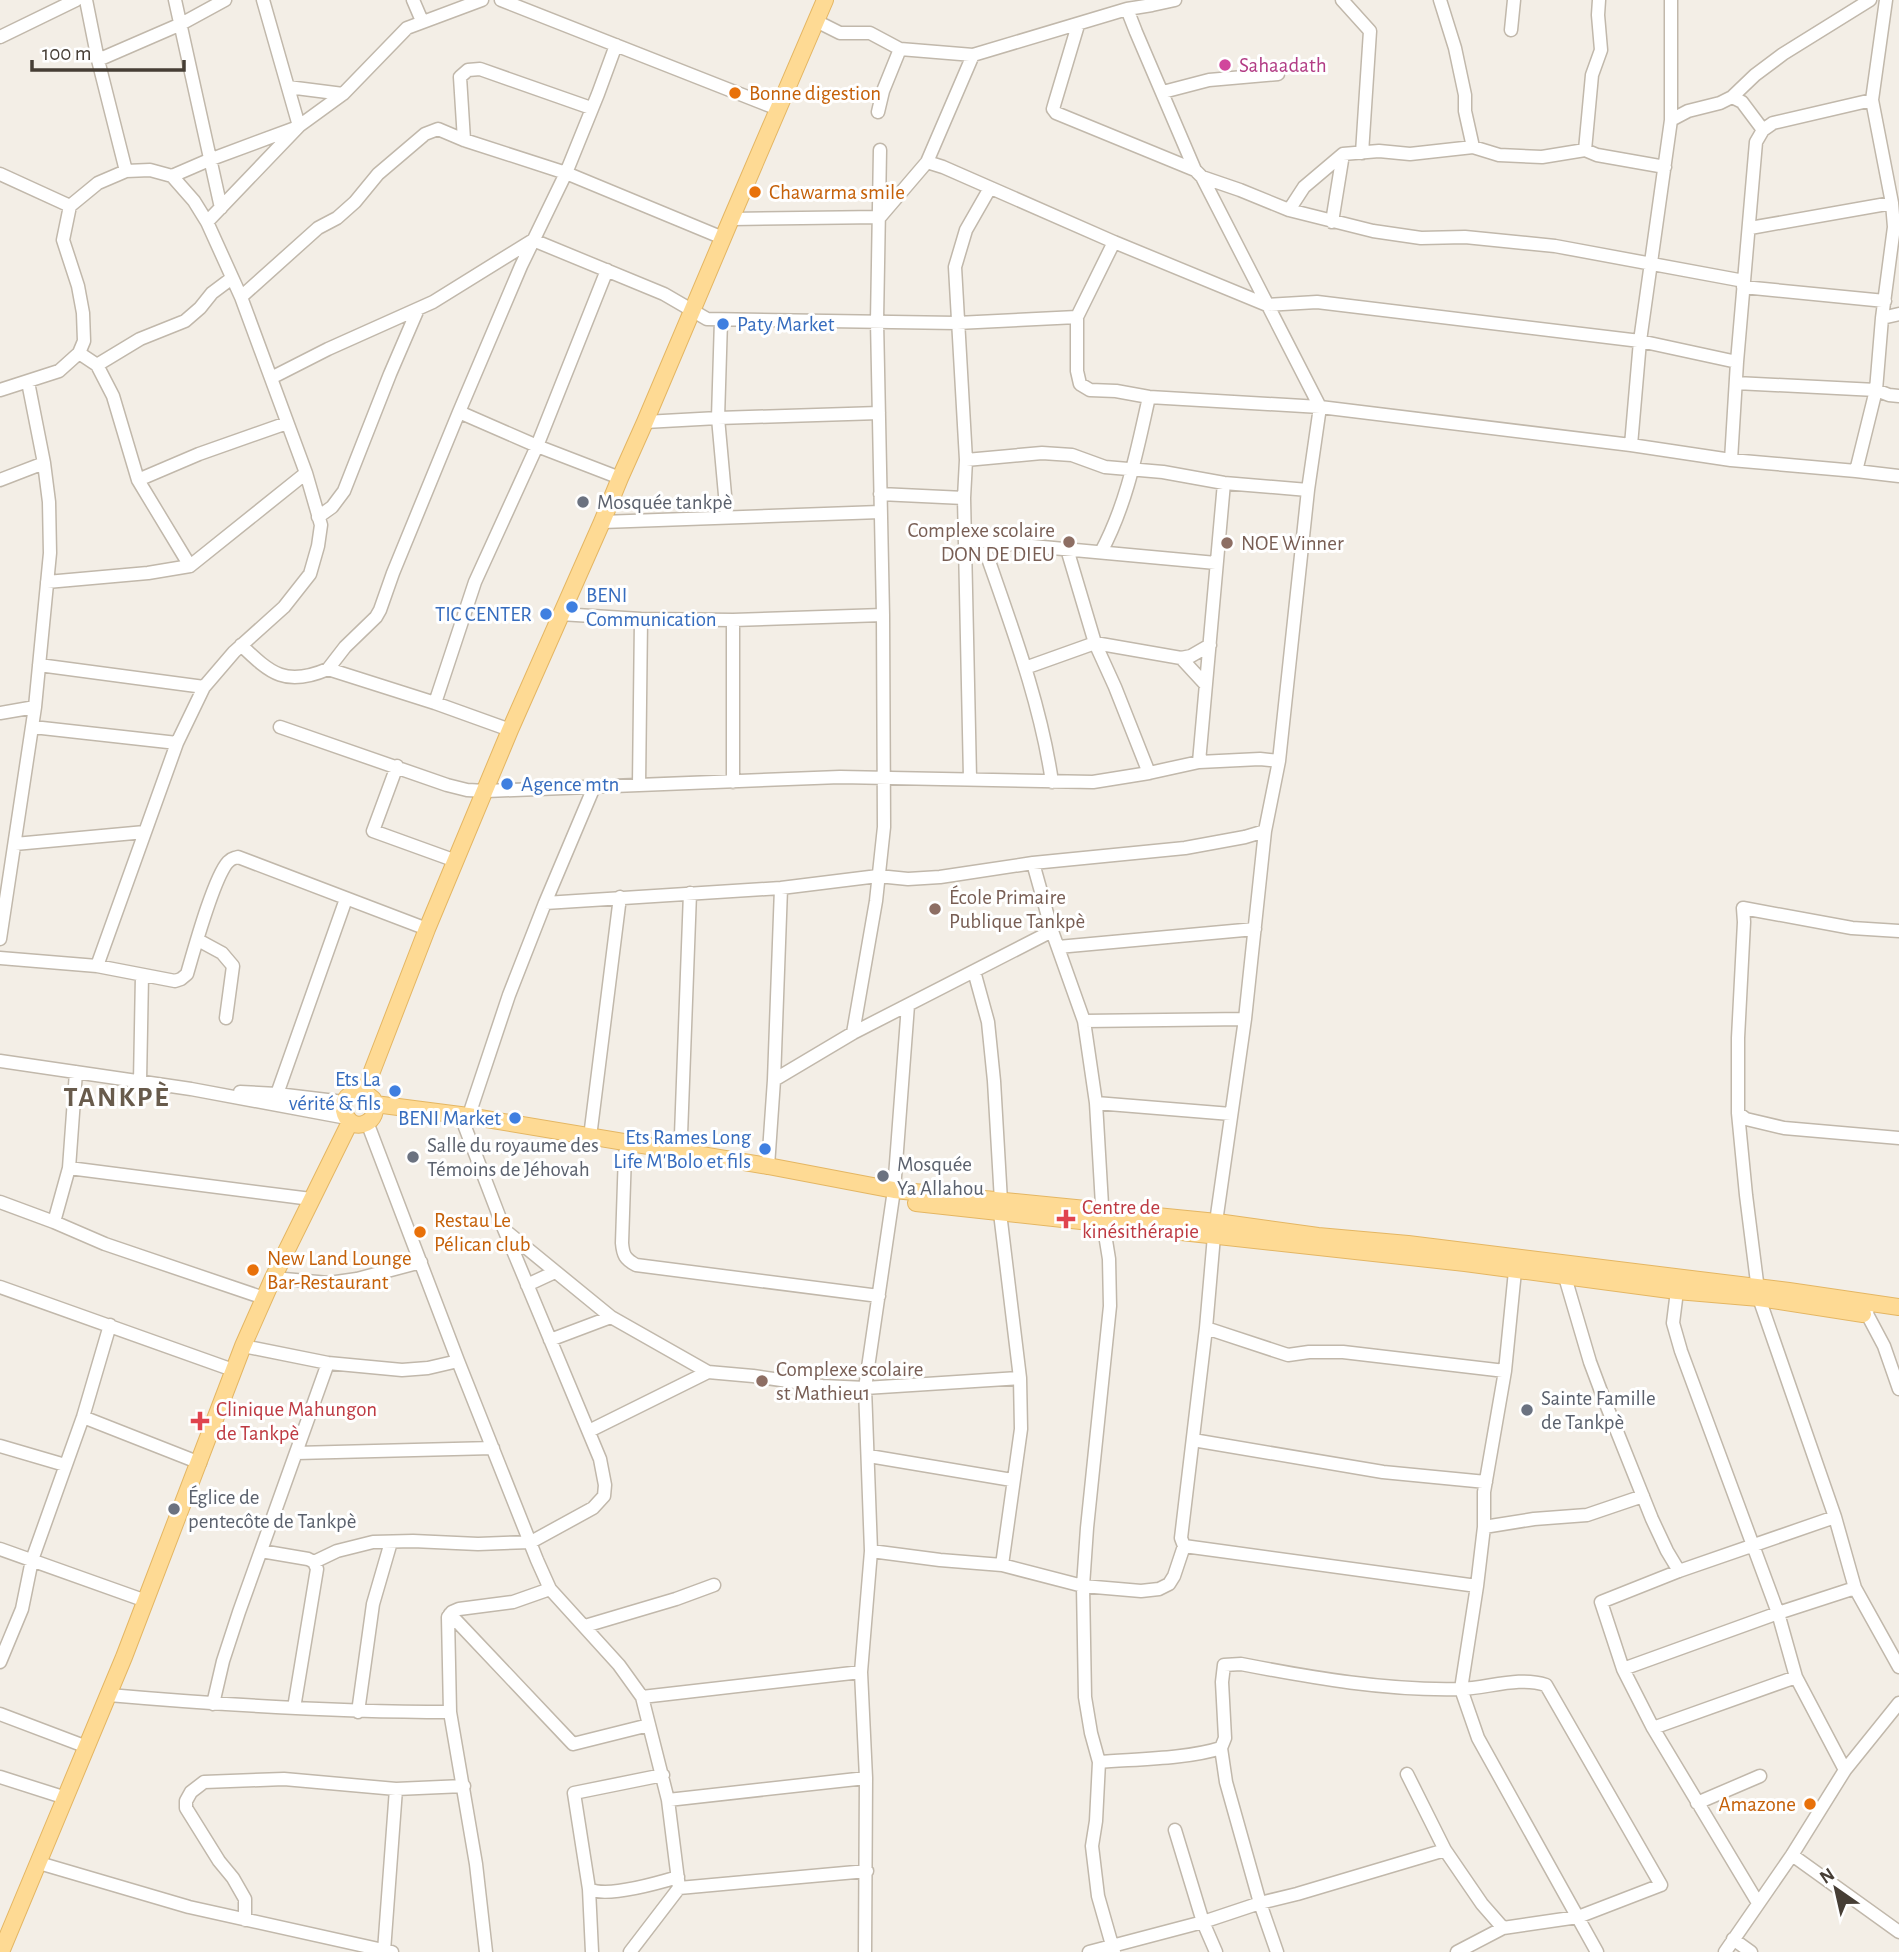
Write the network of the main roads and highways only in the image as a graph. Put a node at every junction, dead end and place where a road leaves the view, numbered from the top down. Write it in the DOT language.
graph roads {
  1 [pos="825,0"];
  2 [pos="370,1108"];
  3 [pos="347,1114"];
  4 [pos="467,1121"];
  5 [pos="680,1157"];
  6 [pos="894,1195"];
  7 [pos="1899,1307"];
  8 [pos="1868,1309"];
  9 [pos="1899,1318"];
  10 [pos="2,1951"];
  1 -- 2 [label="main road"];
  2 -- 3 [label="main road"];
  2 -- 3 [label="main road"];
  2 -- 4 [label="main road"];
  3 -- 10 [label="main road"];
  4 -- 5 [label="main road"];
  4 -- 5 [label="main road"];
  5 -- 6 [label="main road"];
  5 -- 6 [label="main road"];
  6 -- 8 [label="main road"];
  7 -- 8 [label="main road"];
  8 -- 9 [label="main road"];
}
